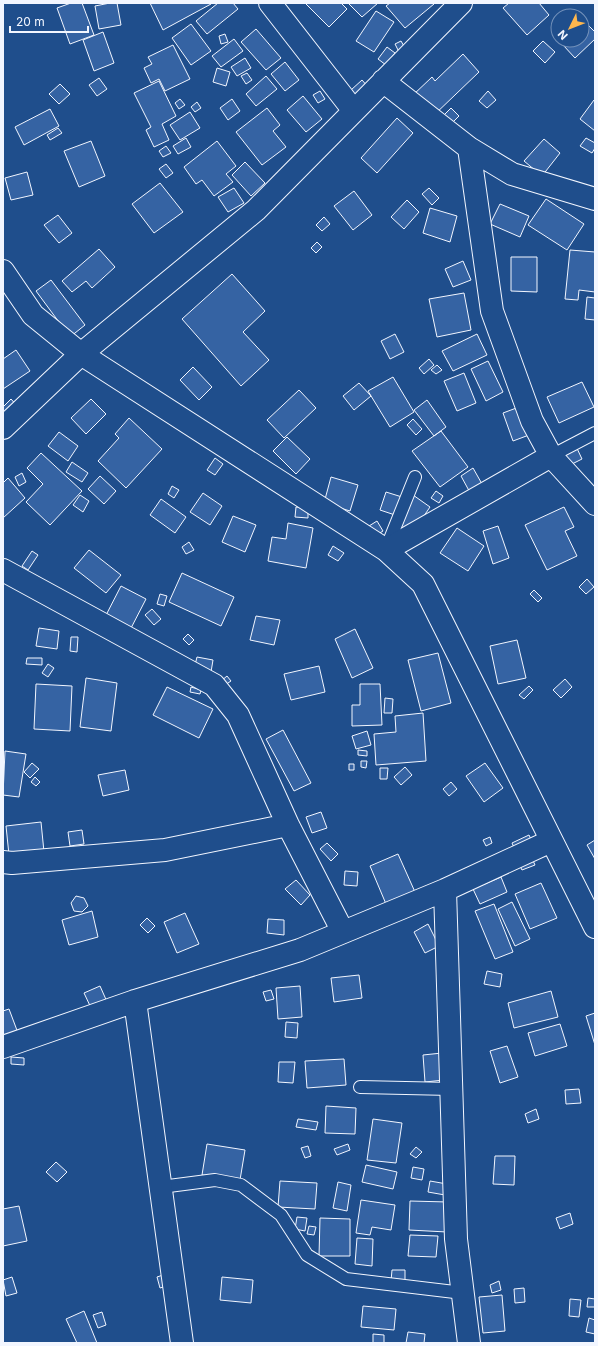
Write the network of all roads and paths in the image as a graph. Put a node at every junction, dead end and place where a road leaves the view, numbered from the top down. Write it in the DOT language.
graph roads {
  1 [pos="270,3"];
  2 [pos="461,3"];
  3 [pos="383,81"];
  4 [pos="354,111"];
  5 [pos="468,148"];
  6 [pos="595,199"];
  7 [pos="3,271"];
  8 [pos="80,354"];
  9 [pos="3,428"];
  10 [pos="595,433"];
  11 [pos="551,456"];
  12 [pos="415,477"];
  13 [pos="595,504"];
  14 [pos="386,550"];
  15 [pos="3,570"];
  16 [pos="288,825"];
  17 [pos="551,841"];
  18 [pos="3,862"];
  19 [pos="445,890"];
  20 [pos="595,927"];
  21 [pos="343,932"];
  22 [pos="135,1001"];
  23 [pos="3,1047"];
  24 [pos="360,1087"];
  25 [pos="451,1089"];
  26 [pos="161,1187"];
  27 [pos="463,1293"];
  28 [pos="182,1343"];
  29 [pos="469,1343"];
  1 -- 4 [label="street"];
  2 -- 3 [label="street"];
  3 -- 4 [label="street"];
  3 -- 5 [label="street"];
  4 -- 8 [label="street"];
  5 -- 6 [label="street"];
  5 -- 11 [label="street"];
  7 -- 8 [label="street"];
  8 -- 9 [label="street"];
  8 -- 14 [label="street"];
  10 -- 11 [label="lane"];
  11 -- 13 [label="street"];
  11 -- 14 [label="street"];
  12 -- 14 [label="lane"];
  14 -- 17 [label="street"];
  15 -- 16 [label="street"];
  16 -- 18 [label="street"];
  16 -- 21 [label="street"];
  17 -- 19 [label="street"];
  17 -- 20 [label="street"];
  19 -- 21 [label="street"];
  19 -- 25 [label="street"];
  21 -- 22 [label="street"];
  22 -- 23 [label="street"];
  22 -- 26 [label="street"];
  24 -- 25 [label="lane"];
  25 -- 27 [label="street"];
  26 -- 27 [label="lane"];
  26 -- 28 [label="street"];
  27 -- 29 [label="street"];
}
